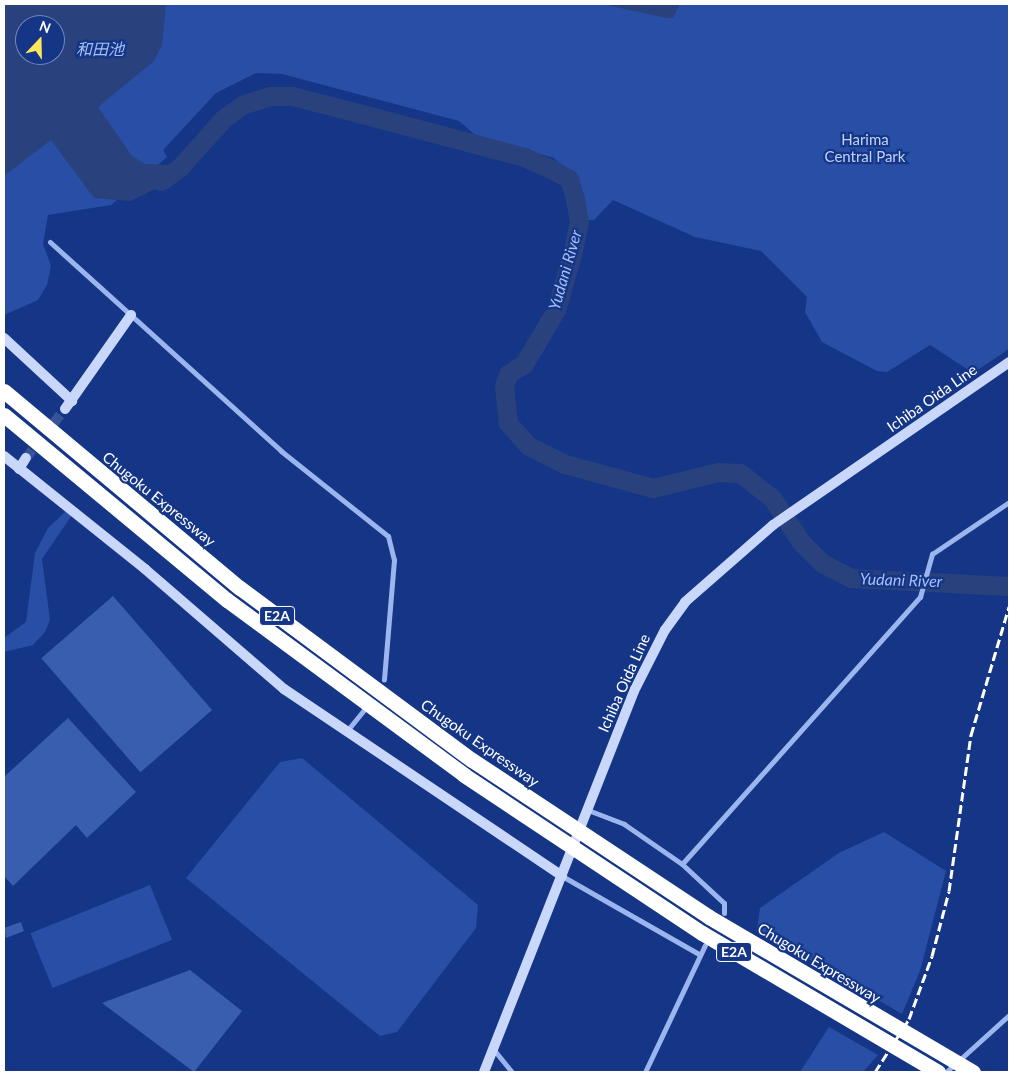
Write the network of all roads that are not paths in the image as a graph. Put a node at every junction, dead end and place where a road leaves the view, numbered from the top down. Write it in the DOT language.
graph roads {
  1 [pos="50,242"];
  2 [pos="131,316"];
  3 [pos="4,338"];
  4 [pos="1009,362"];
  5 [pos="4,391"];
  6 [pos="4,415"];
  7 [pos="4,456"];
  8 [pos="26,458"];
  9 [pos="19,468"];
  10 [pos="1009,502"];
  11 [pos="384,680"];
  12 [pos="364,710"];
  13 [pos="345,732"];
  14 [pos="588,810"];
  15 [pos="682,864"];
  16 [pos="562,876"];
  17 [pos="724,913"];
  18 [pos="705,946"];
  19 [pos="699,954"];
  20 [pos="1009,1015"];
  21 [pos="494,1050"];
  22 [pos="484,1072"];
  23 [pos="512,1072"];
  24 [pos="646,1072"];
  25 [pos="938,1072"];
  26 [pos="946,1072"];
  27 [pos="973,1072"];
  1 -- 2 [label="street"];
  2 -- 3 [label="main road"];
  2 -- 11 [label="street"];
  4 -- 14 [label="main road, Ichiba Oida Line"];
  5 -- 27 [label="highway, Chugoku Expressway / E2A"];
  6 -- 25 [label="highway, E2A"];
  7 -- 9 [label="main road"];
  8 -- 9 [label="main road"];
  9 -- 13 [label="main road"];
  10 -- 15 [label="street"];
  12 -- 13 [label="street"];
  13 -- 16 [label="main road"];
  14 -- 15 [label="street"];
  14 -- 16 [label="main road, Ichiba Oida Line"];
  15 -- 17 [label="street"];
  16 -- 19 [label="street"];
  16 -- 21 [label="main road, Ichiba Oida Line"];
  18 -- 19 [label="street"];
  19 -- 24 [label="street"];
  20 -- 26 [label="street"];
  21 -- 22 [label="main road, Ichiba Oida Line"];
  21 -- 23 [label="street"];
}
